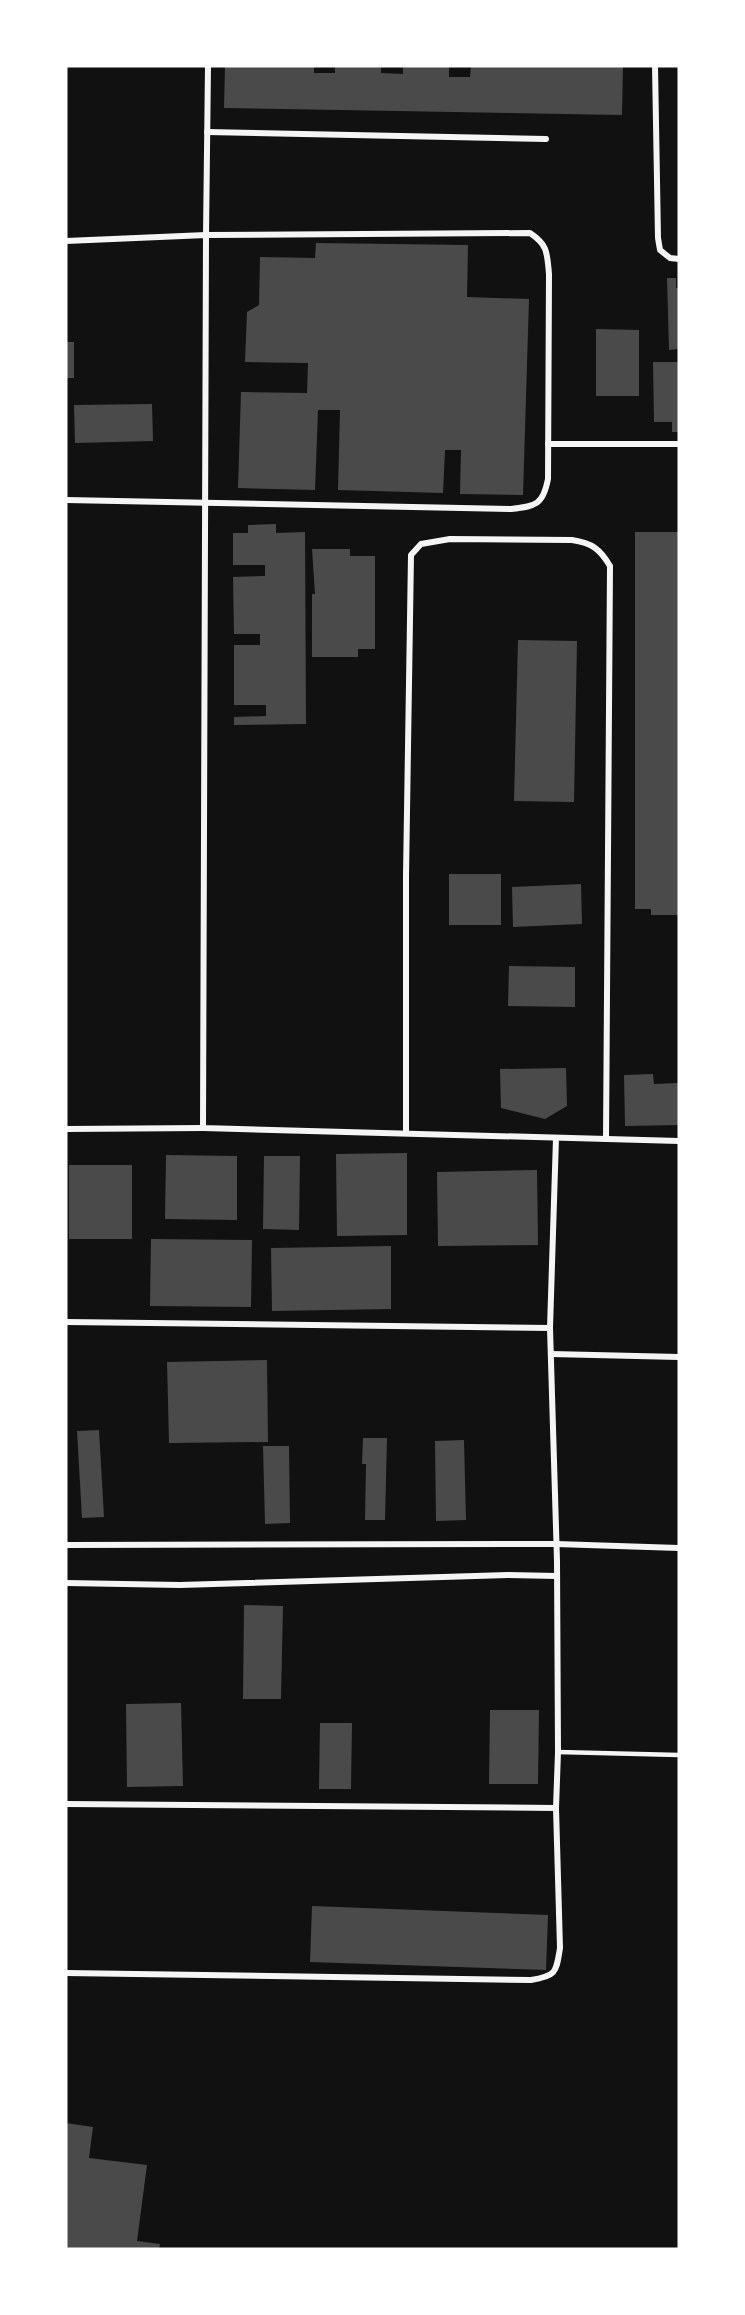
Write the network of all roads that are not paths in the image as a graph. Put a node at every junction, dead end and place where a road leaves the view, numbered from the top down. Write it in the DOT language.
graph roads {
  1 [pos="208,66"];
  2 [pos="656,66"];
  3 [pos="207,132"];
  4 [pos="546,139"];
  5 [pos="206,235"];
  6 [pos="66,241"];
  7 [pos="679,259"];
  8 [pos="548,444"];
  9 [pos="679,444"];
  10 [pos="66,500"];
  11 [pos="205,501"];
  12 [pos="203,1128"];
  13 [pos="66,1129"];
  14 [pos="406,1132"];
  15 [pos="556,1138"];
  16 [pos="606,1139"];
  17 [pos="679,1142"];
  18 [pos="66,1322"];
  19 [pos="550,1328"];
  20 [pos="551,1354"];
  21 [pos="679,1357"];
  22 [pos="556,1544"];
  23 [pos="66,1545"];
  24 [pos="679,1548"];
  25 [pos="557,1576"];
  26 [pos="66,1582"];
  27 [pos="558,1752"];
  28 [pos="679,1755"];
  29 [pos="66,1804"];
  30 [pos="556,1808"];
  31 [pos="66,1973"];
  1 -- 3 [label="street"];
  2 -- 7 [label="street"];
  3 -- 4 [label="street"];
  3 -- 5 [label="street"];
  5 -- 6 [label="street"];
  5 -- 8 [label="street"];
  5 -- 11 [label="street"];
  8 -- 9 [label="street"];
  8 -- 11 [label="street"];
  10 -- 11 [label="street"];
  11 -- 12 [label="street"];
  12 -- 13 [label="street"];
  12 -- 14 [label="street"];
  14 -- 15 [label="street"];
  14 -- 16 [label="street"];
  15 -- 16 [label="street"];
  15 -- 19 [label="street"];
  16 -- 17 [label="street"];
  18 -- 19 [label="street"];
  19 -- 20 [label="street"];
  20 -- 21 [label="street"];
  20 -- 22 [label="street"];
  22 -- 23 [label="street"];
  22 -- 24 [label="street"];
  22 -- 25 [label="street"];
  25 -- 26 [label="street"];
  25 -- 27 [label="street"];
  27 -- 28 [label="lane"];
  27 -- 30 [label="street"];
  29 -- 30 [label="street"];
  30 -- 31 [label="street"];
}
